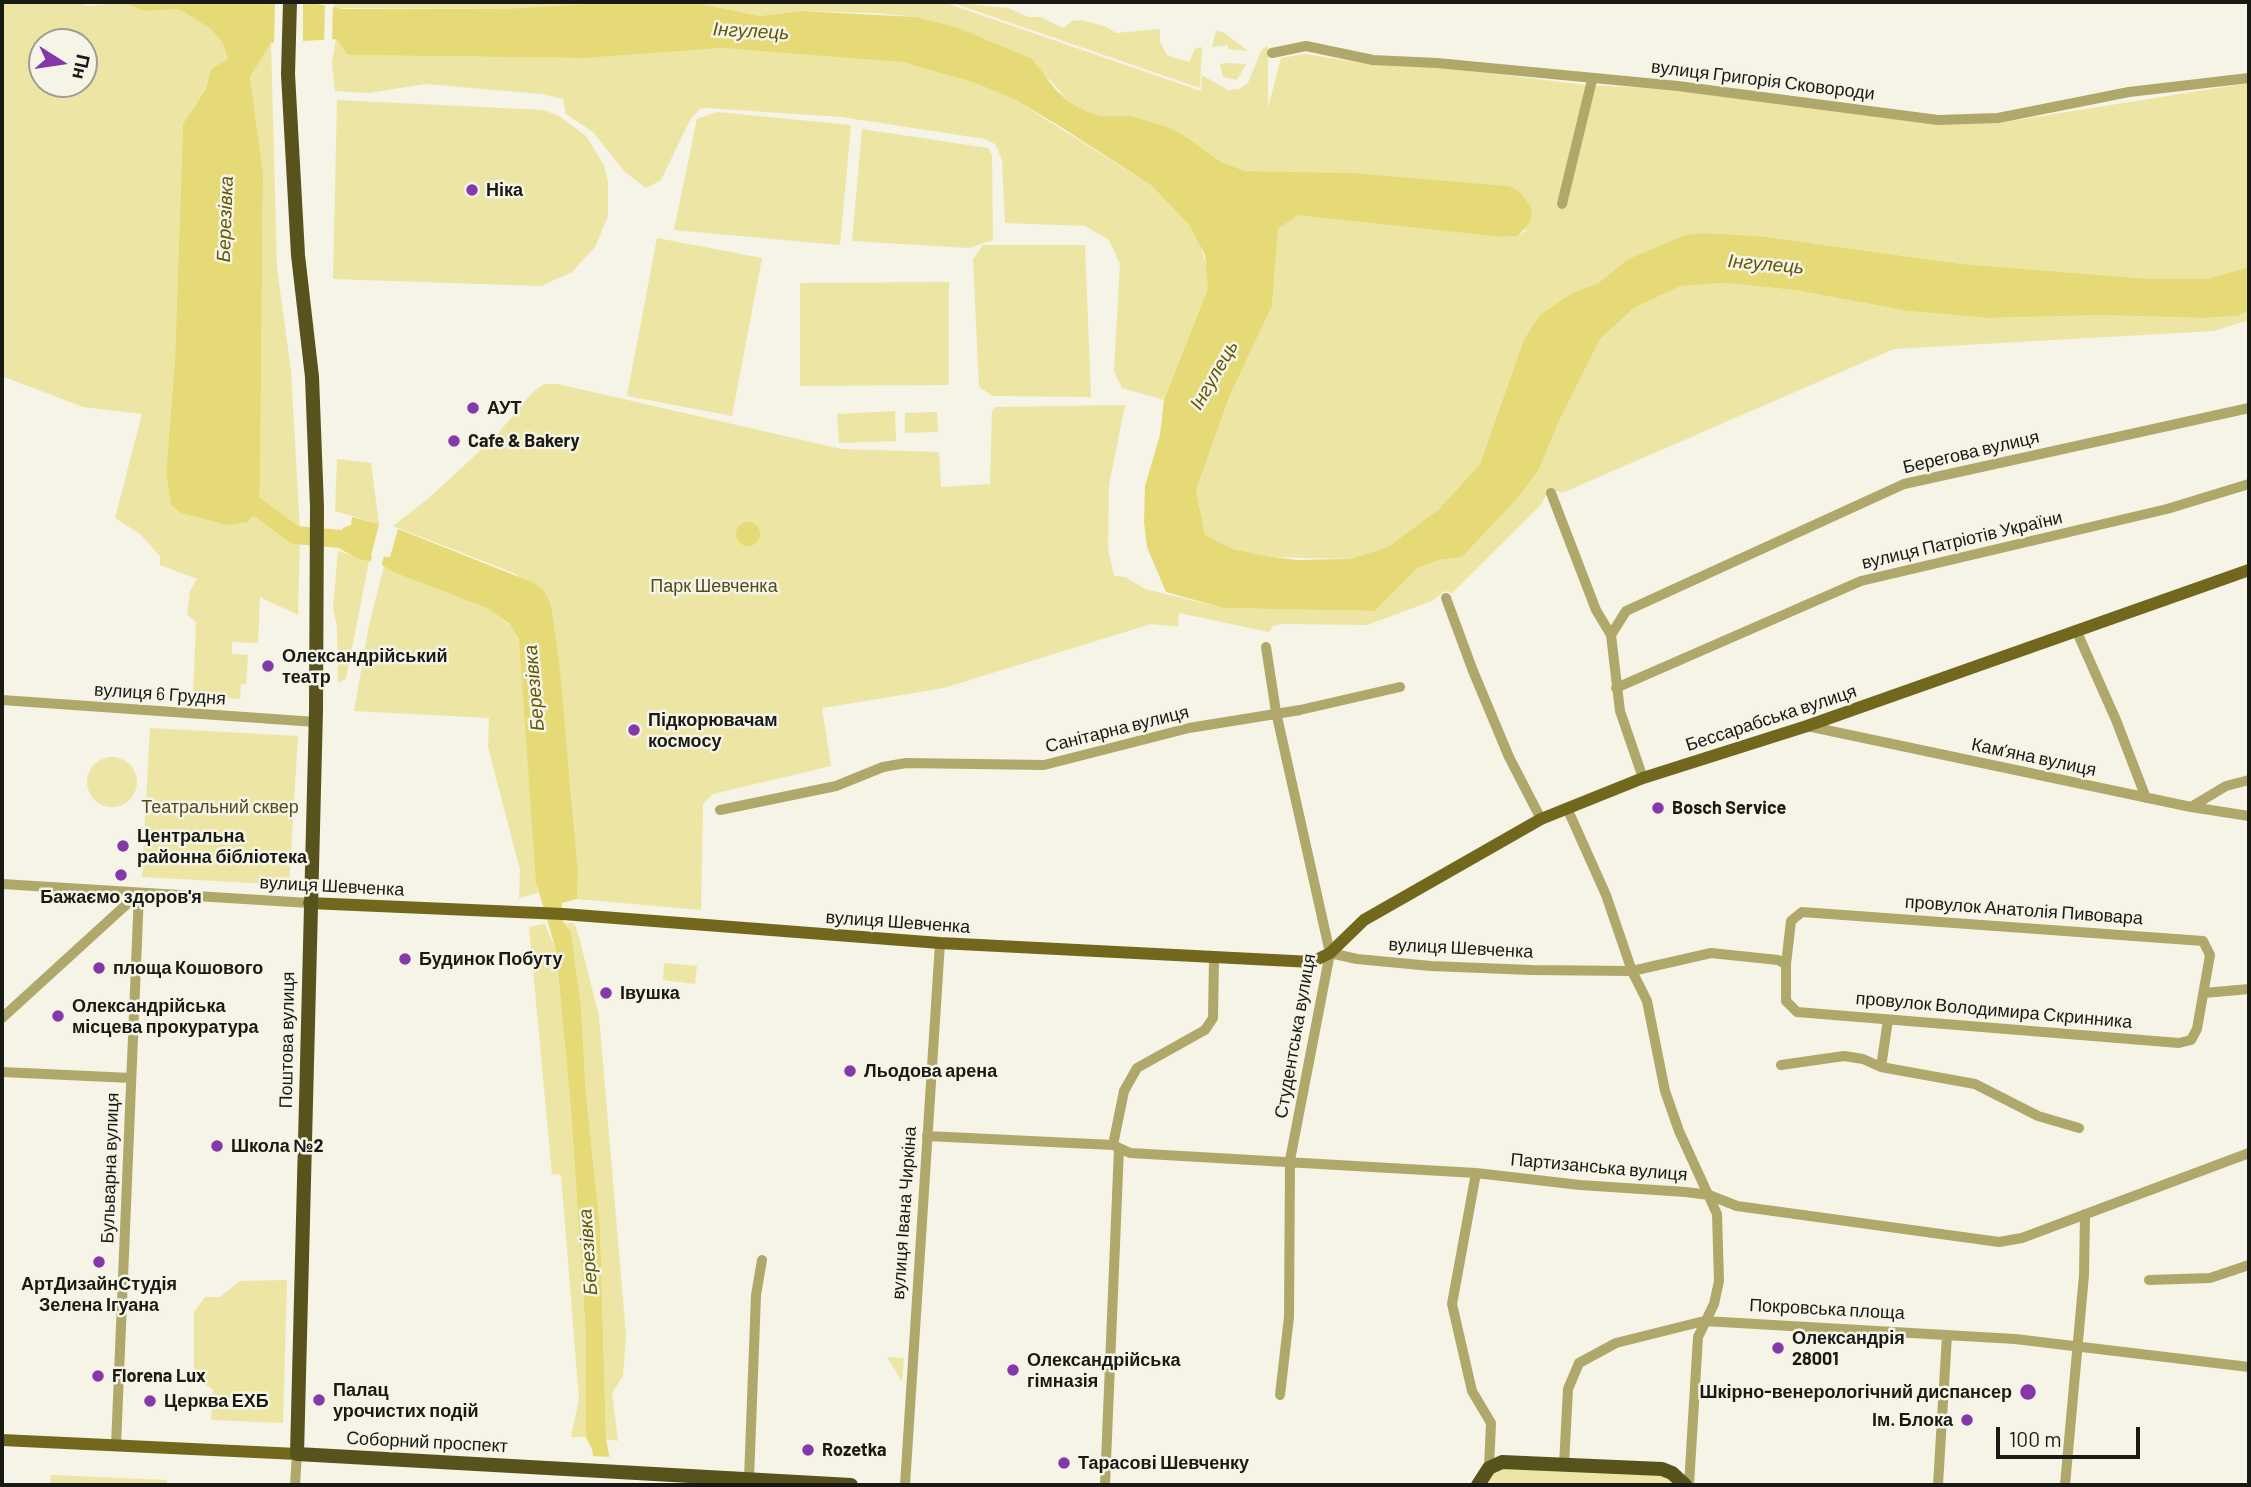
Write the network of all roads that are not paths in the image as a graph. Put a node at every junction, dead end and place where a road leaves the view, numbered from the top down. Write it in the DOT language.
graph roads {
  1 [pos="290,2"];
  2 [pos="1272,53"];
  3 [pos="2249,78"];
  4 [pos="1592,80"];
  5 [pos="1562,204"];
  6 [pos="2249,408"];
  7 [pos="2249,484"];
  8 [pos="1551,493"];
  9 [pos="2249,570"];
  10 [pos="1446,598"];
  11 [pos="2076,630"];
  12 [pos="1611,635"];
  13 [pos="1266,647"];
  14 [pos="1400,687"];
  15 [pos="1616,688"];
  16 [pos="2,700"];
  17 [pos="1276,712"];
  18 [pos="316,722"];
  19 [pos="1807,726"];
  20 [pos="1643,778"];
  21 [pos="2249,780"];
  22 [pos="2146,798"];
  23 [pos="2192,807"];
  24 [pos="1567,808"];
  25 [pos="720,810"];
  26 [pos="2249,816"];
  27 [pos="1541,819"];
  28 [pos="2,884"];
  29 [pos="139,893"];
  30 [pos="309,903"];
  31 [pos="940,943"];
  32 [pos="1330,953"];
  33 [pos="1214,959"];
  34 [pos="1786,964"];
  35 [pos="1632,971"];
  36 [pos="2249,989"];
  37 [pos="2204,993"];
  38 [pos="2,1018"];
  39 [pos="1888,1020"];
  40 [pos="1781,1065"];
  41 [pos="1881,1067"];
  42 [pos="2,1072"];
  43 [pos="131,1079"];
  44 [pos="2079,1128"];
  45 [pos="927,1136"];
  46 [pos="1116,1146"];
  47 [pos="2249,1153"];
  48 [pos="1290,1160"];
  49 [pos="1476,1172"];
  50 [pos="1709,1195"];
  51 [pos="2085,1214"];
  52 [pos="762,1260"];
  53 [pos="2249,1265"];
  54 [pos="2149,1280"];
  55 [pos="1704,1321"];
  56 [pos="1947,1335"];
  57 [pos="2078,1347"];
  58 [pos="2249,1367"];
  59 [pos="1280,1395"];
  60 [pos="2,1440"];
  61 [pos="116,1446"];
  62 [pos="297,1454"];
  63 [pos="1564,1465"];
  64 [pos="1489,1468"];
  65 [pos="749,1479"];
  66 [pos="295,1485"];
  67 [pos="851,1485"];
  68 [pos="905,1485"];
  69 [pos="1105,1485"];
  70 [pos="1478,1485"];
  71 [pos="1687,1485"];
  72 [pos="1938,1485"];
  73 [pos="2065,1485"];
  1 -- 18 [label="highway, Поштова вулиця"];
  2 -- 4 [label="street, вулиця Григорія Сковороди"];
  3 -- 4 [label="street, вулиця Григорія Сковороди"];
  4 -- 5 [label="street"];
  6 -- 12 [label="street, Берегова вулиця"];
  7 -- 15 [label="street, вулиця Патріотів України"];
  8 -- 12 [label="street"];
  9 -- 11 [label="main road, Бессарабська вулиця"];
  10 -- 27 [label="street"];
  11 -- 19 [label="main road, Бессарабська вулиця"];
  11 -- 22 [label="street"];
  12 -- 15 [label="street"];
  13 -- 17 [label="street, Студентська вулиця"];
  14 -- 17 [label="street, Санітарна вулиця"];
  15 -- 20 [label="street"];
  16 -- 18 [label="street, вулиця 6 Грудня"];
  17 -- 25 [label="street, Санітарна вулиця"];
  17 -- 32 [label="street, Студентська вулиця"];
  18 -- 30 [label="highway, Поштова вулиця"];
  19 -- 20 [label="main road, Бессарабська вулиця"];
  19 -- 22 [label="street, Камʼяна вулиця"];
  20 -- 24 [label="main road, Бессарабська вулиця"];
  21 -- 23 [label="street"];
  22 -- 23 [label="street, Камʼяна вулиця"];
  23 -- 26 [label="street, Камʼяна вулиця"];
  24 -- 27 [label="main road, Бессарабська вулиця"];
  24 -- 35 [label="street"];
  27 -- 32 [label="main road, Бессарабська вулиця"];
  28 -- 29 [label="street, вулиця Шевченка"];
  29 -- 30 [label="street, вулиця Шевченка"];
  29 -- 38 [label="street"];
  29 -- 43 [label="street, Бульварна вулиця"];
  30 -- 31 [label="main road, вулиця Шевченка"];
  30 -- 62 [label="highway, Поштова вулиця"];
  31 -- 33 [label="main road, вулиця Шевченка"];
  31 -- 45 [label="street, вулиця Івана Чиркіна"];
  32 -- 33 [label="main road, вулиця Шевченка"];
  32 -- 35 [label="street, вулиця Шевченка"];
  32 -- 48 [label="street, Студентська вулиця"];
  33 -- 46 [label="street"];
  34 -- 35 [label="street, вулиця Шевченка"];
  34 -- 37 [label="street, провулок Анатолія Пивовара"];
  34 -- 39 [label="street, провулок Володимира Скринника"];
  35 -- 50 [label="street"];
  36 -- 37 [label="street"];
  37 -- 39 [label="street, провулок Володимира Скринника"];
  39 -- 41 [label="street"];
  40 -- 41 [label="street"];
  41 -- 44 [label="street"];
  42 -- 43 [label="street"];
  43 -- 61 [label="street, Бульварна вулиця"];
  45 -- 46 [label="street, Партизанська вулиця"];
  45 -- 68 [label="street, вулиця Івана Чиркіна"];
  46 -- 48 [label="street, Партизанська вулиця"];
  46 -- 69 [label="street"];
  47 -- 51 [label="street, Партизанська вулиця"];
  48 -- 49 [label="street, Партизанська вулиця"];
  48 -- 59 [label="street, Студентська вулиця"];
  49 -- 50 [label="street, Партизанська вулиця"];
  49 -- 64 [label="street"];
  50 -- 51 [label="street, Партизанська вулиця"];
  50 -- 55 [label="street"];
  51 -- 57 [label="street"];
  52 -- 65 [label="street"];
  53 -- 54 [label="street"];
  55 -- 56 [label="street, Покровська площа"];
  55 -- 63 [label="street, Покровська площа"];
  55 -- 71 [label="street"];
  56 -- 57 [label="street, Покровська площа"];
  56 -- 72 [label="street"];
  57 -- 58 [label="street, Покровська площа"];
  57 -- 73 [label="street"];
  60 -- 61 [label="main road, Соборний проспект"];
  61 -- 62 [label="main road, Соборний проспект"];
  62 -- 65 [label="highway, Соборний проспект"];
  62 -- 66 [label="street, Поштова вулиця"];
  63 -- 64 [label="highway"];
  63 -- 71 [label="highway"];
  64 -- 70 [label="highway"];
  65 -- 67 [label="highway, Соборний проспект"];
}
